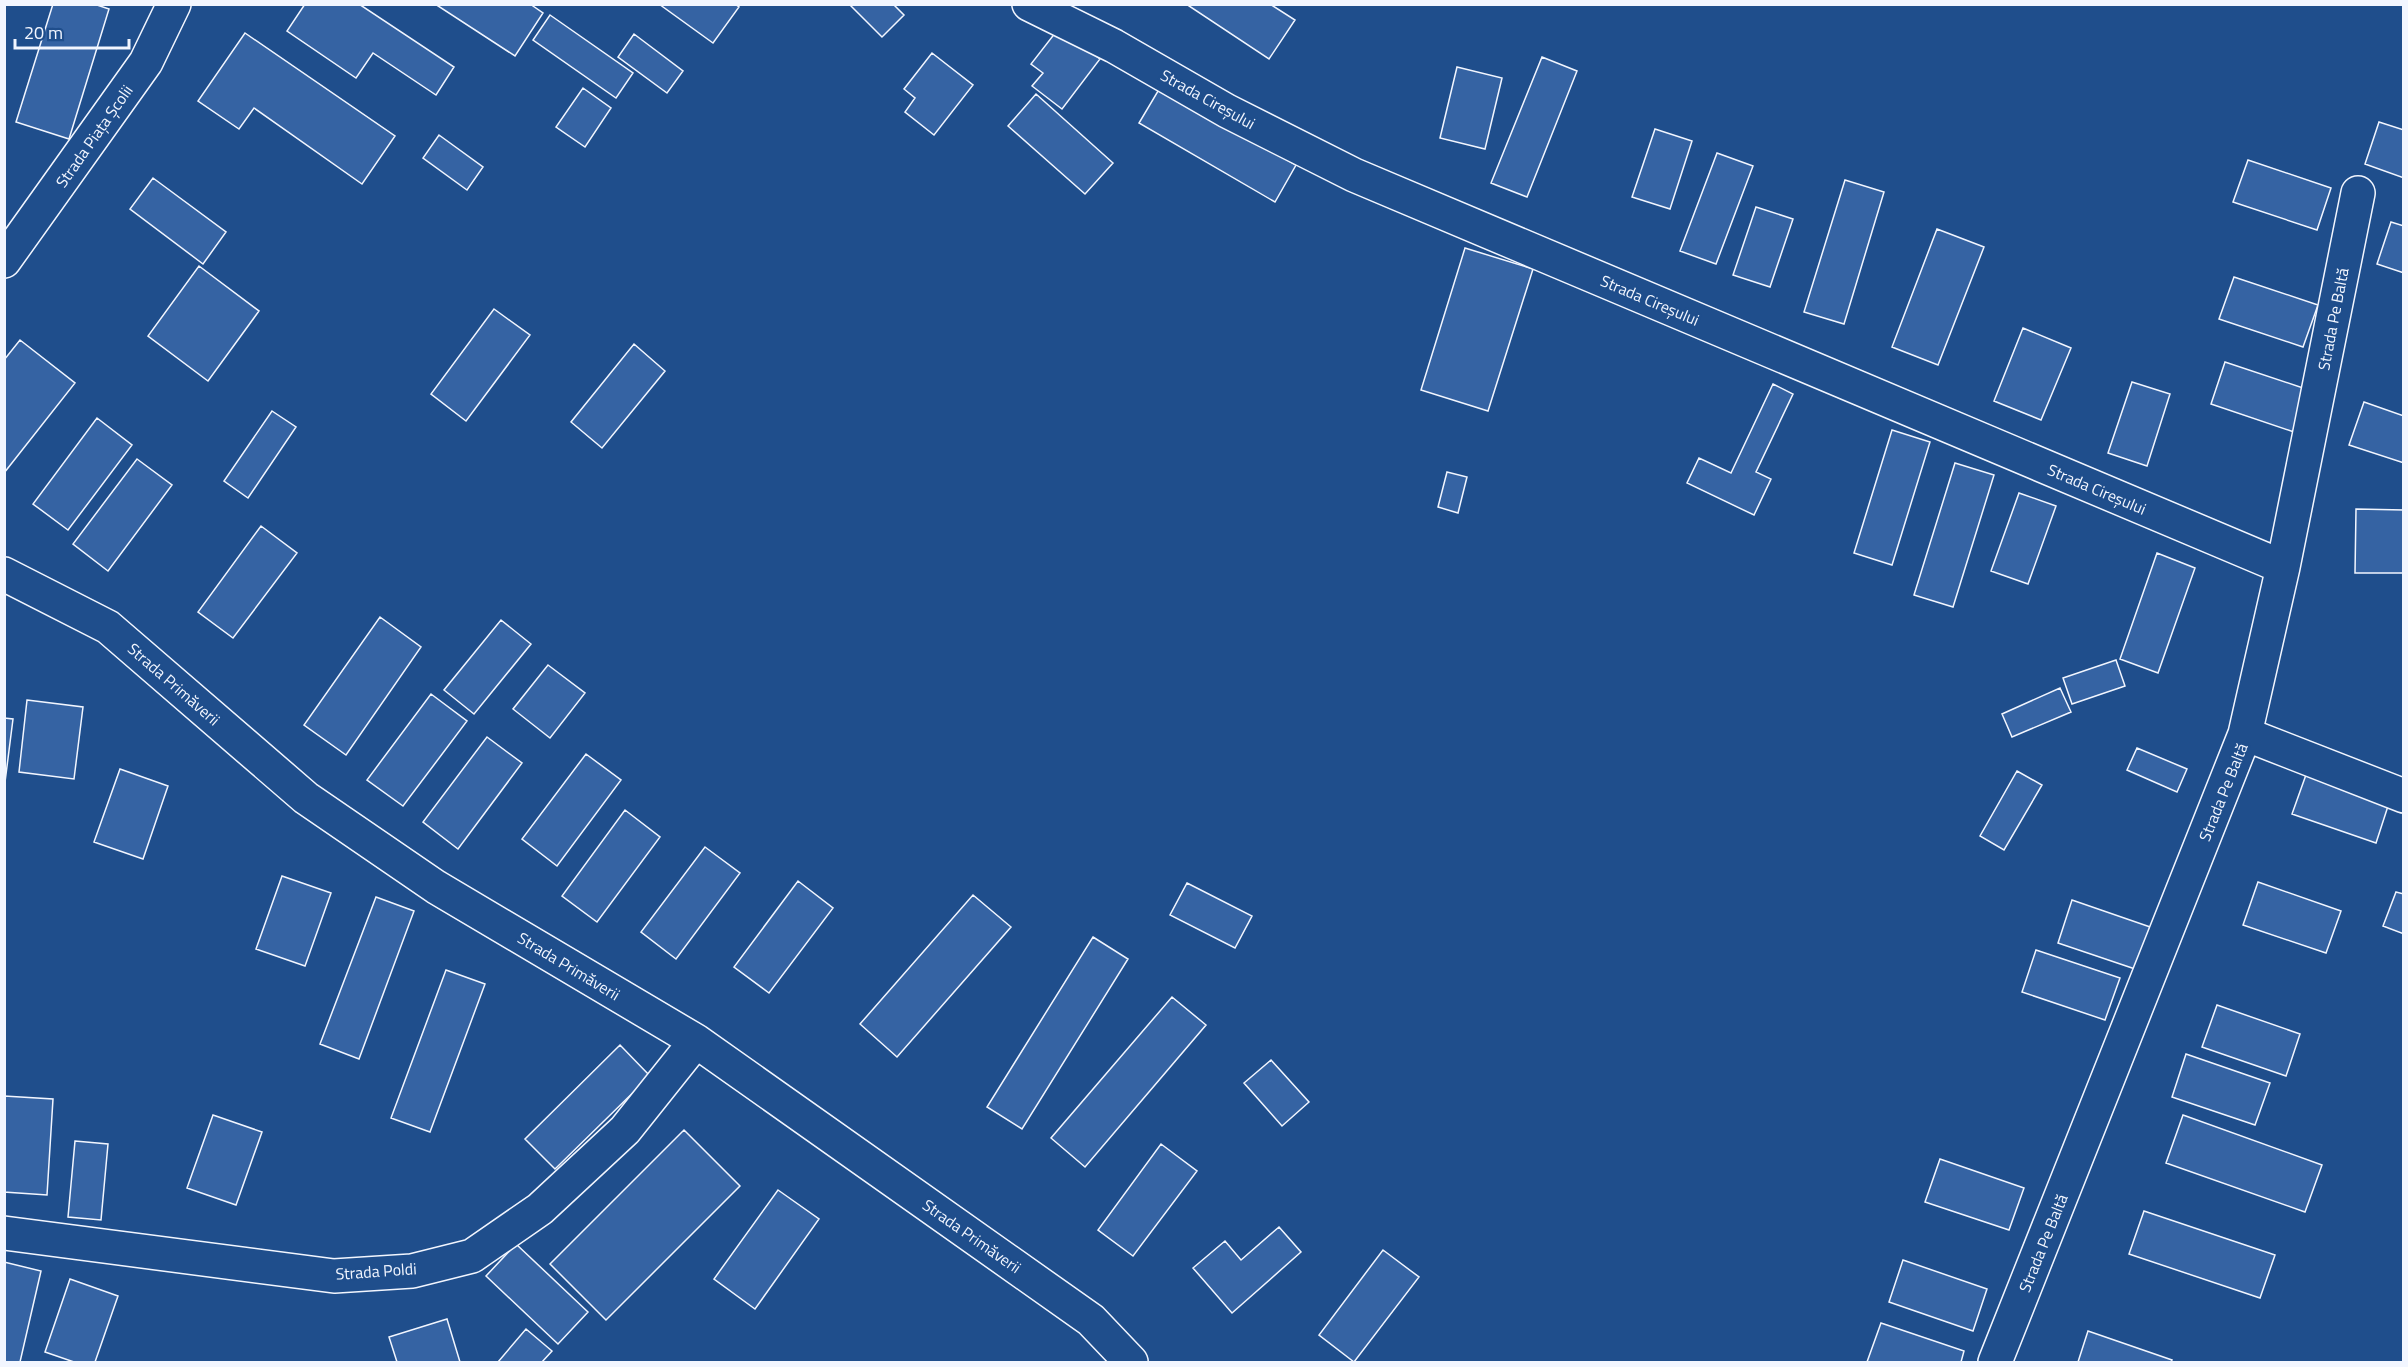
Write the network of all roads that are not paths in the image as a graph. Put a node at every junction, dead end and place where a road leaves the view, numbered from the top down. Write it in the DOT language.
graph roads {
  1 [pos="174,4"];
  2 [pos="1029,4"];
  3 [pos="2358,193"];
  4 [pos="4,261"];
  5 [pos="2283,567"];
  6 [pos="4,574"];
  7 [pos="2246,734"];
  8 [pos="2403,796"];
  9 [pos="696,1041"];
  10 [pos="4,1233"];
  11 [pos="1131,1362"];
  12 [pos="1995,1362"];
  1 -- 4 [label="street, Strada Piața Școlii"];
  2 -- 5 [label="street, Strada Cireșului"];
  3 -- 5 [label="street, Strada Pe Baltă"];
  5 -- 7 [label="street, Strada Pe Baltă"];
  6 -- 9 [label="street, Strada Primăverii"];
  7 -- 8 [label="street"];
  7 -- 12 [label="street, Strada Pe Baltă"];
  9 -- 10 [label="street, Strada Poldi"];
  9 -- 11 [label="street, Strada Primăverii"];
}
